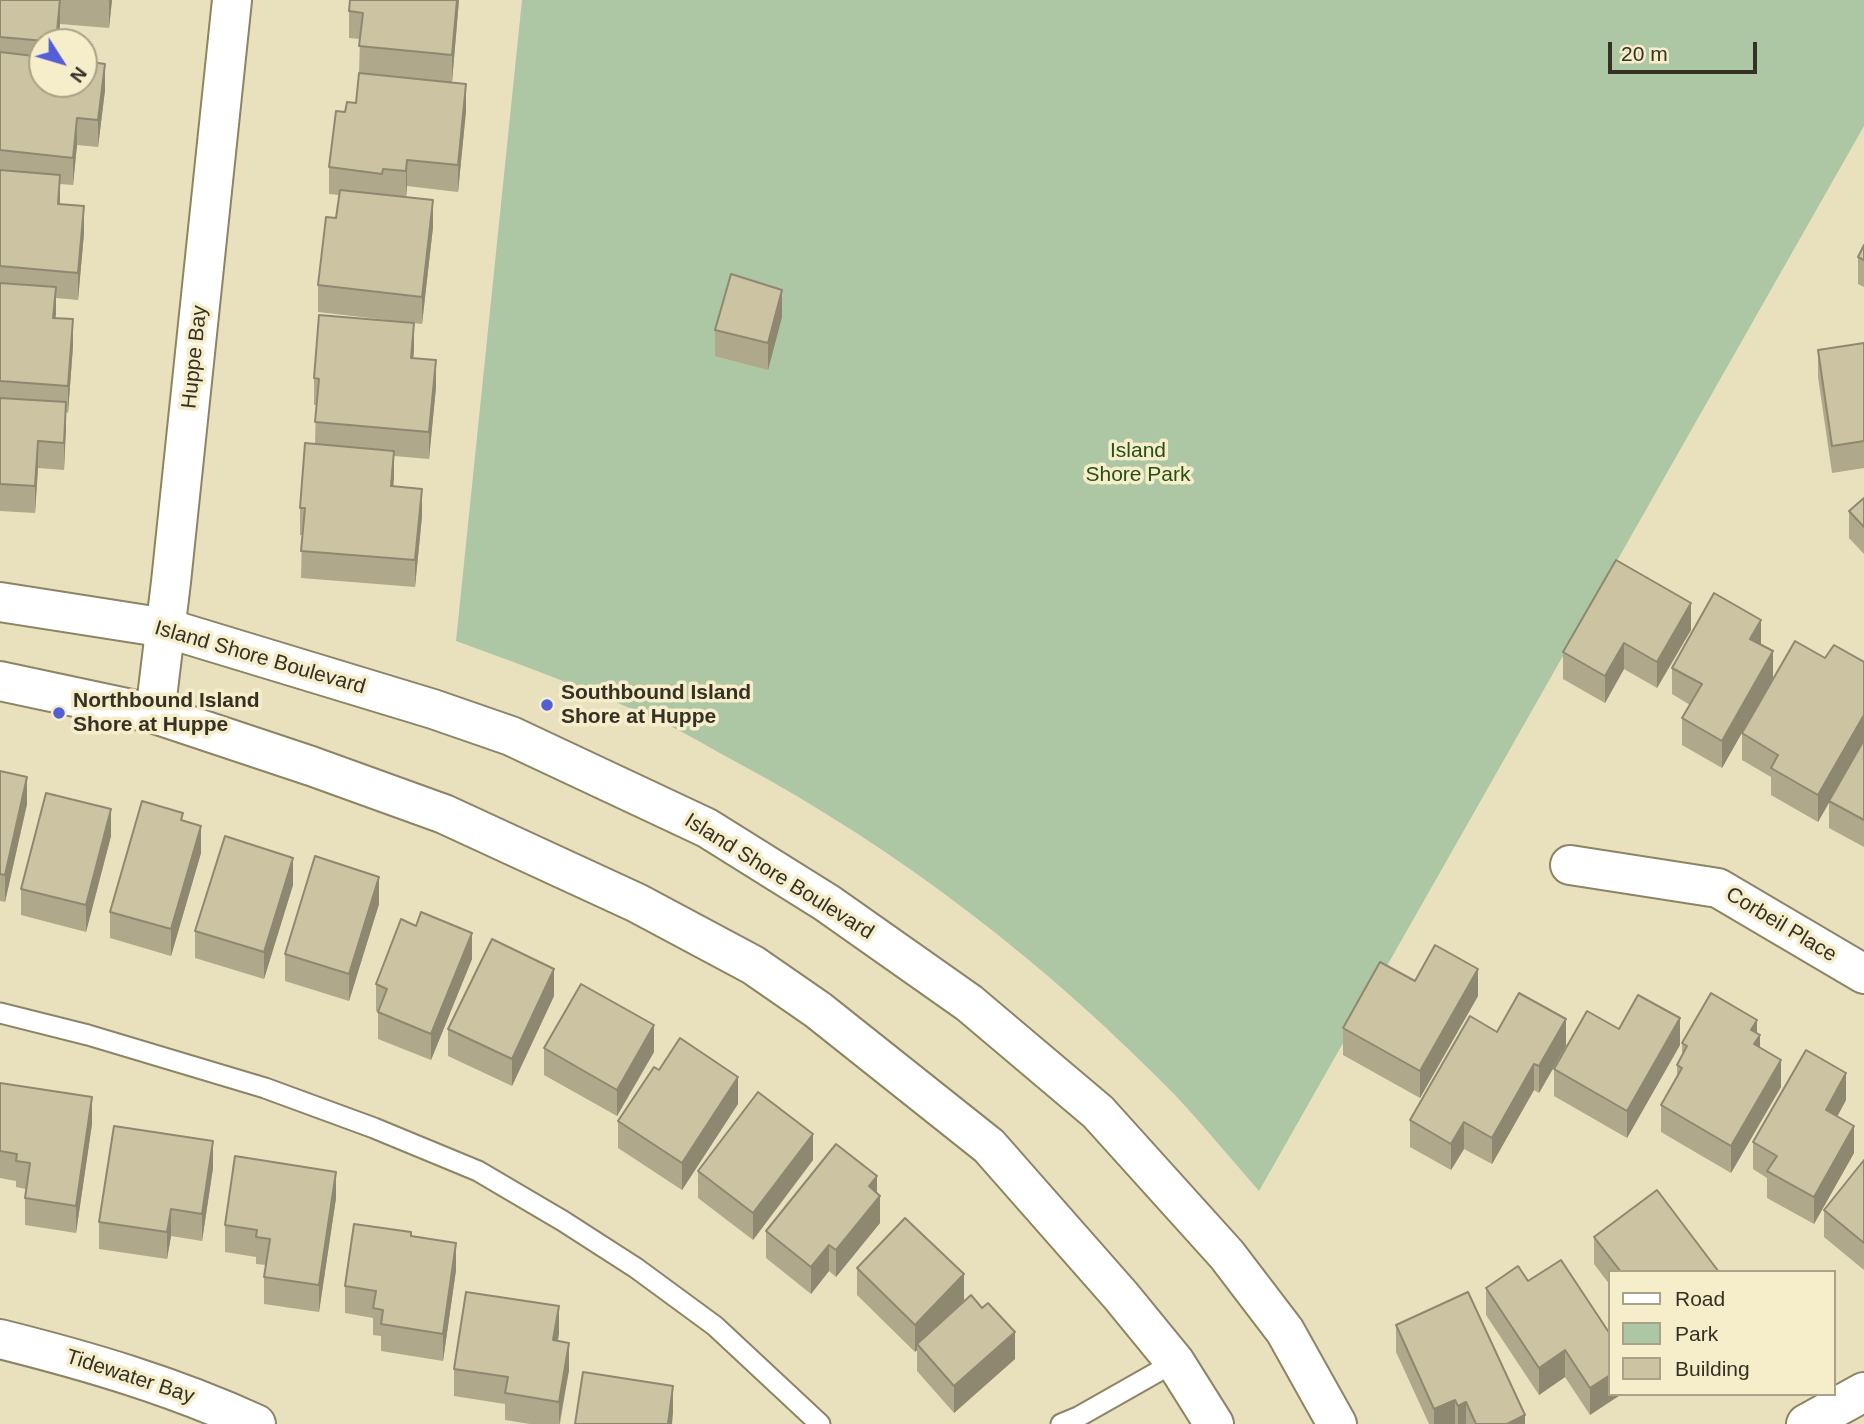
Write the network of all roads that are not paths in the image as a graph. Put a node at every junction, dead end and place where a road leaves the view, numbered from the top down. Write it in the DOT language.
graph roads {
  1 [pos="232,0"];
  2 [pos="0,602"];
  3 [pos="166,628"];
  4 [pos="0,681"];
  5 [pos="155,714"];
  6 [pos="1570,865"];
  7 [pos="1864,974"];
  8 [pos="0,1013"];
  9 [pos="0,1339"];
  10 [pos="1175,1362"];
  11 [pos="1864,1392"];
  12 [pos="256,1424"];
  13 [pos="820,1424"];
  14 [pos="1062,1424"];
  15 [pos="1214,1424"];
  16 [pos="1337,1424"];
  17 [pos="1806,1424"];
  1 -- 3 [label="street, Huppe Bay"];
  2 -- 3 [label="street, Island Shore Boulevard"];
  3 -- 5 [label="street, Huppe Bay"];
  3 -- 16 [label="street, Island Shore Boulevard"];
  4 -- 5 [label="street"];
  5 -- 10 [label="street"];
  6 -- 7 [label="street, Corbeil Place"];
  8 -- 13 [label="lane"];
  9 -- 12 [label="street, Tidewater Bay"];
  10 -- 14 [label="lane"];
  10 -- 15 [label="street"];
  11 -- 17 [label="street"];
}
